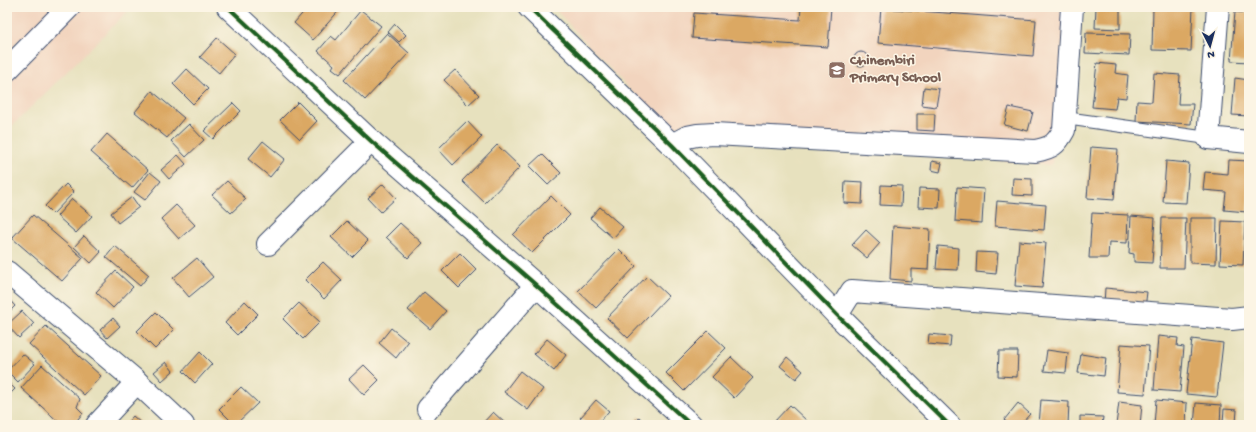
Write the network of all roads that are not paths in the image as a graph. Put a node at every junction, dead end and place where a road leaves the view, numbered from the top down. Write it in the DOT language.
graph roads {
  1 [pos="69,7"];
  2 [pos="228,7"];
  3 [pos="529,7"];
  4 [pos="1072,7"];
  5 [pos="1218,7"];
  6 [pos="7,70"];
  7 [pos="1065,118"];
  8 [pos="1208,138"];
  9 [pos="371,141"];
  10 [pos="1249,142"];
  11 [pos="672,145"];
  12 [pos="268,244"];
  13 [pos="7,272"];
  14 [pos="536,284"];
  15 [pos="837,315"];
  16 [pos="1249,317"];
  17 [pos="137,382"];
  18 [pos="428,409"];
  19 [pos="97,425"];
  20 [pos="183,425"];
  21 [pos="691,425"];
  22 [pos="949,425"];
  1 -- 6 [label="street"];
  2 -- 9 [label="street"];
  3 -- 11 [label="street"];
  4 -- 7 [label="street"];
  5 -- 8 [label="street"];
  7 -- 8 [label="lane"];
  7 -- 11 [label="street"];
  8 -- 10 [label="street"];
  9 -- 12 [label="street"];
  9 -- 14 [label="street"];
  11 -- 15 [label="street"];
  13 -- 17 [label="street"];
  14 -- 18 [label="street"];
  14 -- 21 [label="street"];
  15 -- 16 [label="street"];
  15 -- 22 [label="street"];
  17 -- 19 [label="street"];
  17 -- 20 [label="street"];
}
